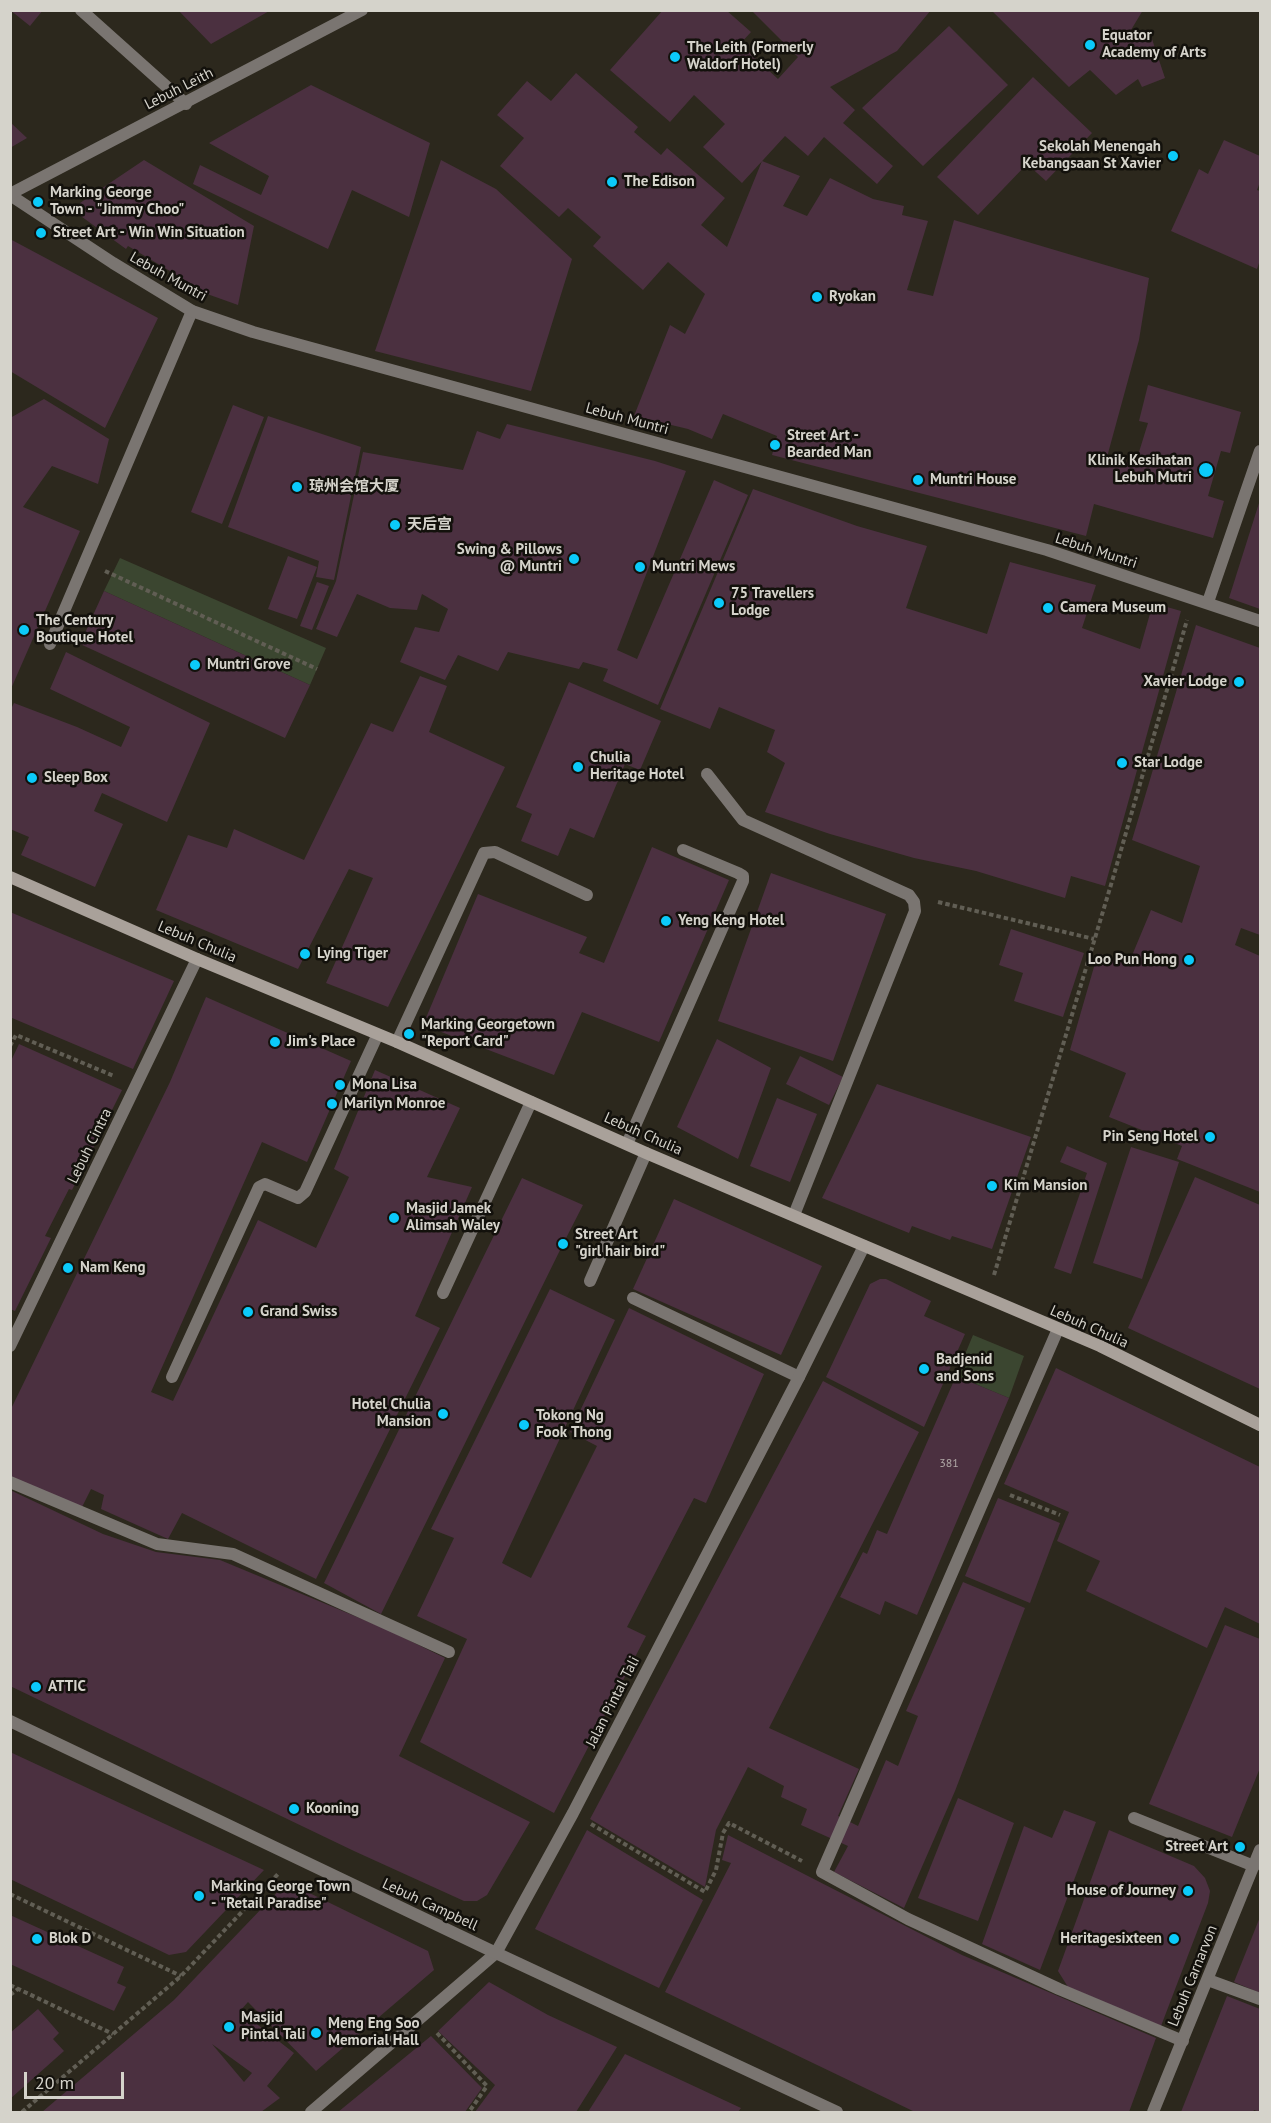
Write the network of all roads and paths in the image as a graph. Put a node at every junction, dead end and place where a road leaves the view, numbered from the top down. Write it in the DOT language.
graph roads {
  1 [pos="81,10"];
  2 [pos="362,10"];
  3 [pos="186,104"];
  4 [pos="10,194"];
  5 [pos="192,311"];
  6 [pos="1260,451"];
  7 [pos="85,562"];
  8 [pos="1194,598"];
  9 [pos="1208,602"];
  10 [pos="1260,621"];
  11 [pos="50,644"];
  12 [pos="317,669"];
  13 [pos="707,774"];
  14 [pos="683,850"];
  15 [pos="10,877"];
  16 [pos="587,895"];
  17 [pos="909,895"];
  18 [pos="1095,939"];
  19 [pos="197,959"];
  20 [pos="378,1036"];
  21 [pos="397,1042"];
  22 [pos="10,1046"];
  23 [pos="136,1086"];
  24 [pos="531,1102"];
  25 [pos="627,1144"];
  26 [pos="646,1153"];
  27 [pos="794,1215"];
  28 [pos="864,1246"];
  29 [pos="590,1281"];
  30 [pos="443,1293"];
  31 [pos="633,1298"];
  32 [pos="987,1299"];
  33 [pos="1058,1329"];
  34 [pos="12,1339"];
  35 [pos="172,1377"];
  36 [pos="799,1377"];
  37 [pos="1260,1425"];
  38 [pos="10,1482"];
  39 [pos="990,1486"];
  40 [pos="1060,1515"];
  41 [pos="449,1652"];
  42 [pos="10,1721"];
  43 [pos="573,1813"];
  44 [pos="1134,1818"];
  45 [pos="1260,1850"];
  46 [pos="295,1858"];
  47 [pos="1254,1866"];
  48 [pos="822,1872"];
  49 [pos="10,1894"];
  50 [pos="496,1953"];
  51 [pos="181,1976"];
  52 [pos="1208,1980"];
  53 [pos="10,1985"];
  54 [pos="18,1989"];
  55 [pos="10,1995"];
  56 [pos="1260,2000"];
  57 [pos="422,2017"];
  58 [pos="113,2034"];
  59 [pos="1183,2041"];
  60 [pos="22,2112"];
  61 [pos="311,2112"];
  62 [pos="469,2112"];
  63 [pos="837,2112"];
  64 [pos="1153,2112"];
  1 -- 3 [label="street"];
  2 -- 3 [label="street, Lebuh Leith"];
  3 -- 4 [label="street, Lebuh Leith"];
  4 -- 5 [label="street, Lebuh Muntri"];
  5 -- 7 [label="street"];
  5 -- 8 [label="street, Lebuh Muntri"];
  6 -- 9 [label="street"];
  7 -- 11 [label="street"];
  7 -- 12 [label="path"];
  8 -- 9 [label="street, Lebuh Muntri"];
  8 -- 18 [label="path"];
  9 -- 10 [label="street, Lebuh Muntri"];
  13 -- 17 [label="street"];
  14 -- 25 [label="street"];
  15 -- 19 [label="main road, Lebuh Chulia"];
  16 -- 21 [label="street"];
  17 -- 18 [label="path"];
  17 -- 27 [label="street"];
  18 -- 32 [label="path"];
  19 -- 20 [label="main road, Lebuh Chulia"];
  19 -- 23 [label="street, Lebuh Cintra"];
  20 -- 21 [label="main road, Lebuh Chulia"];
  20 -- 35 [label="street"];
  21 -- 24 [label="main road, Lebuh Chulia"];
  22 -- 23 [label="path"];
  23 -- 34 [label="street, Lebuh Cintra"];
  24 -- 25 [label="main road, Lebuh Chulia"];
  24 -- 30 [label="street"];
  25 -- 26 [label="main road, Lebuh Chulia"];
  26 -- 27 [label="main road, Lebuh Chulia"];
  26 -- 29 [label="street"];
  27 -- 28 [label="main road, Lebuh Chulia"];
  28 -- 32 [label="main road, Lebuh Chulia"];
  28 -- 36 [label="street, Jalan Pintal Tali"];
  31 -- 36 [label="street"];
  32 -- 33 [label="main road, Lebuh Chulia"];
  33 -- 37 [label="main road, Lebuh Chulia"];
  33 -- 39 [label="street"];
  36 -- 43 [label="street, Jalan Pintal Tali"];
  38 -- 41 [label="street"];
  39 -- 40 [label="path"];
  39 -- 48 [label="street"];
  42 -- 46 [label="street, Lebuh Campbell"];
  43 -- 48 [label="path"];
  43 -- 50 [label="street, Jalan Pintal Tali"];
  44 -- 47 [label="street"];
  45 -- 47 [label="street, Lebuh Carnarvon"];
  46 -- 50 [label="street, Lebuh Campbell"];
  46 -- 51 [label="path"];
  47 -- 52 [label="street, Lebuh Carnarvon"];
  48 -- 59 [label="street"];
  49 -- 51 [label="path"];
  50 -- 57 [label="street, Jalan Pintal Tali"];
  50 -- 63 [label="street, Lebuh Campbell"];
  51 -- 58 [label="path"];
  52 -- 56 [label="street"];
  52 -- 59 [label="street, Lebuh Carnarvon"];
  53 -- 54 [label="path"];
  54 -- 55 [label="path"];
  54 -- 58 [label="path"];
  57 -- 61 [label="street, Jalan Pintal Tali"];
  57 -- 62 [label="path"];
  58 -- 60 [label="path"];
  59 -- 64 [label="street, Lebuh Carnarvon"];
}
